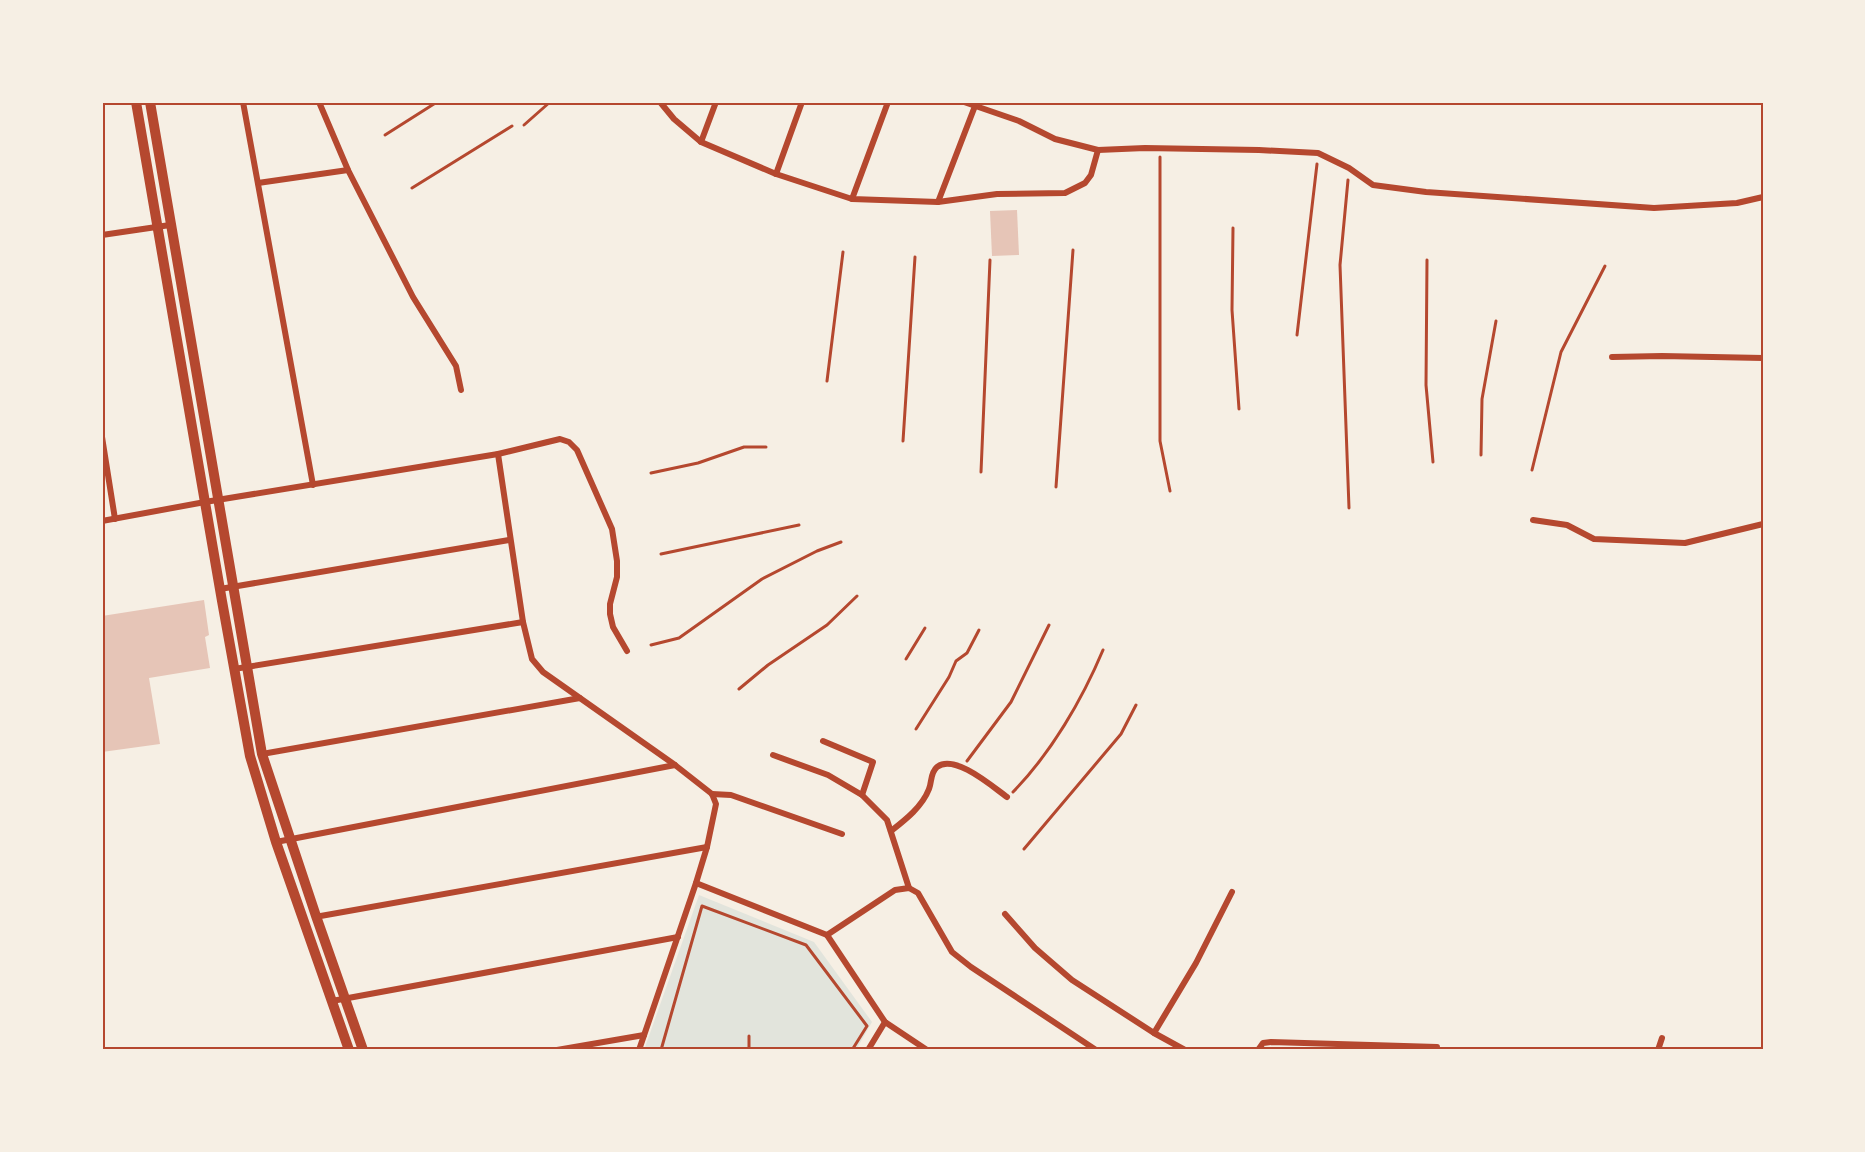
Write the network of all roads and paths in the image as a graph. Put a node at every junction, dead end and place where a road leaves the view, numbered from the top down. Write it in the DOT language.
graph roads {
  1 [pos="136,102"];
  2 [pos="150,102"];
  3 [pos="243,102"];
  4 [pos="319,102"];
  5 [pos="437,102"];
  6 [pos="550,102"];
  7 [pos="660,102"];
  8 [pos="716,102"];
  9 [pos="802,102"];
  10 [pos="888,102"];
  11 [pos="964,102"];
  12 [pos="975,106"];
  13 [pos="524,125"];
  14 [pos="512,126"];
  15 [pos="385,135"];
  16 [pos="701,142"];
  17 [pos="1160,149"];
  18 [pos="1098,150"];
  19 [pos="1318,153"];
  20 [pos="1349,168"];
  21 [pos="348,170"];
  22 [pos="776,174"];
  23 [pos="258,183"];
  24 [pos="412,188"];
  25 [pos="1763,197"];
  26 [pos="852,199"];
  27 [pos="938,202"];
  28 [pos="170,225"];
  29 [pos="158,227"];
  30 [pos="1233,228"];
  31 [pos="102,235"];
  32 [pos="1073,250"];
  33 [pos="843,252"];
  34 [pos="915,257"];
  35 [pos="990,260"];
  36 [pos="1427,260"];
  37 [pos="1605,266"];
  38 [pos="1496,321"];
  39 [pos="1297,335"];
  40 [pos="1612,357"];
  41 [pos="1763,358"];
  42 [pos="826,381"];
  43 [pos="461,390"];
  44 [pos="1239,409"];
  45 [pos="102,437"];
  46 [pos="903,441"];
  47 [pos="766,447"];
  48 [pos="498,454"];
  49 [pos="1481,455"];
  50 [pos="1433,462"];
  51 [pos="1532,470"];
  52 [pos="981,472"];
  53 [pos="651,473"];
  54 [pos="313,485"];
  55 [pos="1056,487"];
  56 [pos="1170,491"];
  57 [pos="217,500"];
  58 [pos="205,502"];
  59 [pos="1349,508"];
  60 [pos="115,519"];
  61 [pos="1533,520"];
  62 [pos="102,521"];
  63 [pos="1763,524"];
  64 [pos="799,525"];
  65 [pos="509,540"];
  66 [pos="841,542"];
  67 [pos="661,554"];
  68 [pos="232,587"];
  69 [pos="220,589"];
  70 [pos="857,596"];
  71 [pos="523,622"];
  72 [pos="1049,625"];
  73 [pos="925,628"];
  74 [pos="980,630"];
  75 [pos="651,645"];
  76 [pos="1103,650"];
  77 [pos="627,651"];
  78 [pos="906,659"];
  79 [pos="246,667"];
  80 [pos="234,669"];
  81 [pos="739,689"];
  82 [pos="580,698"];
  83 [pos="1136,705"];
  84 [pos="916,729"];
  85 [pos="823,741"];
  86 [pos="262,754"];
  87 [pos="773,755"];
  88 [pos="675,765"];
  89 [pos="963,767"];
  90 [pos="712,794"];
  91 [pos="862,795"];
  92 [pos="1007,797"];
  93 [pos="891,831"];
  94 [pos="842,834"];
  95 [pos="289,839"];
  96 [pos="276,842"];
  97 [pos="707,847"];
  98 [pos="1024,849"];
  99 [pos="696,883"];
  100 [pos="909,888"];
  101 [pos="1232,892"];
  102 [pos="1005,914"];
  103 [pos="316,916"];
  104 [pos="303,919"];
  105 [pos="826,935"];
  106 [pos="678,937"];
  107 [pos="345,999"];
  108 [pos="332,1001"];
  109 [pos="885,1022"];
  110 [pos="1154,1033"];
  111 [pos="645,1035"];
  112 [pos="749,1036"];
  113 [pos="1662,1038"];
  114 [pos="1437,1047"];
  115 [pos="349,1050"];
  116 [pos="363,1050"];
  117 [pos="557,1050"];
  118 [pos="639,1050"];
  119 [pos="662,1050"];
  120 [pos="749,1050"];
  121 [pos="852,1050"];
  122 [pos="868,1050"];
  123 [pos="927,1050"];
  124 [pos="1096,1050"];
  125 [pos="1185,1050"];
  126 [pos="1258,1050"];
  127 [pos="1658,1050"];
  1 -- 29 [label="street"];
  2 -- 28 [label="street"];
  3 -- 23 [label="street"];
  4 -- 21 [label="street"];
  5 -- 15 [label="path"];
  6 -- 13 [label="path"];
  7 -- 16 [label="street"];
  8 -- 16 [label="street"];
  9 -- 22 [label="street"];
  10 -- 26 [label="street"];
  11 -- 12 [label="street"];
  12 -- 18 [label="street"];
  12 -- 27 [label="street"];
  14 -- 24 [label="path"];
  16 -- 22 [label="street"];
  17 -- 18 [label="street"];
  17 -- 19 [label="street"];
  17 -- 56 [label="path"];
  18 -- 27 [label="street"];
  19 -- 20 [label="street"];
  19 -- 39 [label="path"];
  20 -- 25 [label="street"];
  20 -- 59 [label="path"];
  21 -- 23 [label="street"];
  21 -- 43 [label="street"];
  22 -- 26 [label="street"];
  23 -- 54 [label="street"];
  26 -- 27 [label="street"];
  28 -- 29 [label="street"];
  28 -- 57 [label="street"];
  29 -- 31 [label="street"];
  29 -- 58 [label="street"];
  30 -- 44 [label="path"];
  32 -- 55 [label="path"];
  33 -- 42 [label="path"];
  34 -- 46 [label="path"];
  35 -- 52 [label="path"];
  36 -- 50 [label="path"];
  37 -- 51 [label="path"];
  38 -- 49 [label="path"];
  40 -- 41 [label="street"];
  45 -- 60 [label="street"];
  47 -- 53 [label="path"];
  48 -- 54 [label="street"];
  48 -- 65 [label="street"];
  48 -- 77 [label="street"];
  54 -- 57 [label="street"];
  57 -- 58 [label="street"];
  57 -- 68 [label="street"];
  58 -- 60 [label="street"];
  58 -- 69 [label="street"];
  60 -- 62 [label="street"];
  61 -- 63 [label="street"];
  64 -- 67 [label="path"];
  65 -- 68 [label="street"];
  65 -- 71 [label="street"];
  66 -- 75 [label="path"];
  68 -- 69 [label="street"];
  68 -- 79 [label="street"];
  69 -- 80 [label="street"];
  70 -- 81 [label="path"];
  71 -- 79 [label="street"];
  71 -- 82 [label="street"];
  72 -- 89 [label="path"];
  73 -- 78 [label="path"];
  74 -- 84 [label="path"];
  76 -- 92 [label="path"];
  79 -- 80 [label="street"];
  79 -- 86 [label="street"];
  80 -- 96 [label="street"];
  82 -- 86 [label="street"];
  82 -- 88 [label="street"];
  83 -- 98 [label="path"];
  85 -- 91 [label="street"];
  86 -- 95 [label="street"];
  87 -- 91 [label="street"];
  88 -- 90 [label="street"];
  88 -- 95 [label="street"];
  89 -- 92 [label="street"];
  89 -- 93 [label="street"];
  90 -- 94 [label="street"];
  90 -- 97 [label="street"];
  91 -- 93 [label="street"];
  93 -- 100 [label="street"];
  95 -- 96 [label="street"];
  95 -- 103 [label="street"];
  96 -- 104 [label="street"];
  97 -- 99 [label="street"];
  97 -- 103 [label="street"];
  99 -- 105 [label="street"];
  99 -- 106 [label="street"];
  100 -- 105 [label="street"];
  100 -- 124 [label="street"];
  101 -- 110 [label="street"];
  102 -- 110 [label="street"];
  103 -- 104 [label="street"];
  103 -- 107 [label="street"];
  104 -- 108 [label="street"];
  105 -- 109 [label="street"];
  106 -- 107 [label="street"];
  106 -- 111 [label="street"];
  107 -- 108 [label="street"];
  107 -- 116 [label="street"];
  108 -- 115 [label="street"];
  109 -- 122 [label="street"];
  109 -- 123 [label="street"];
  110 -- 125 [label="street"];
  111 -- 117 [label="street"];
  111 -- 118 [label="street"];
  112 -- 120 [label="path"];
  113 -- 127 [label="street"];
  114 -- 126 [label="street"];
  119 -- 121 [label="path"];
}
